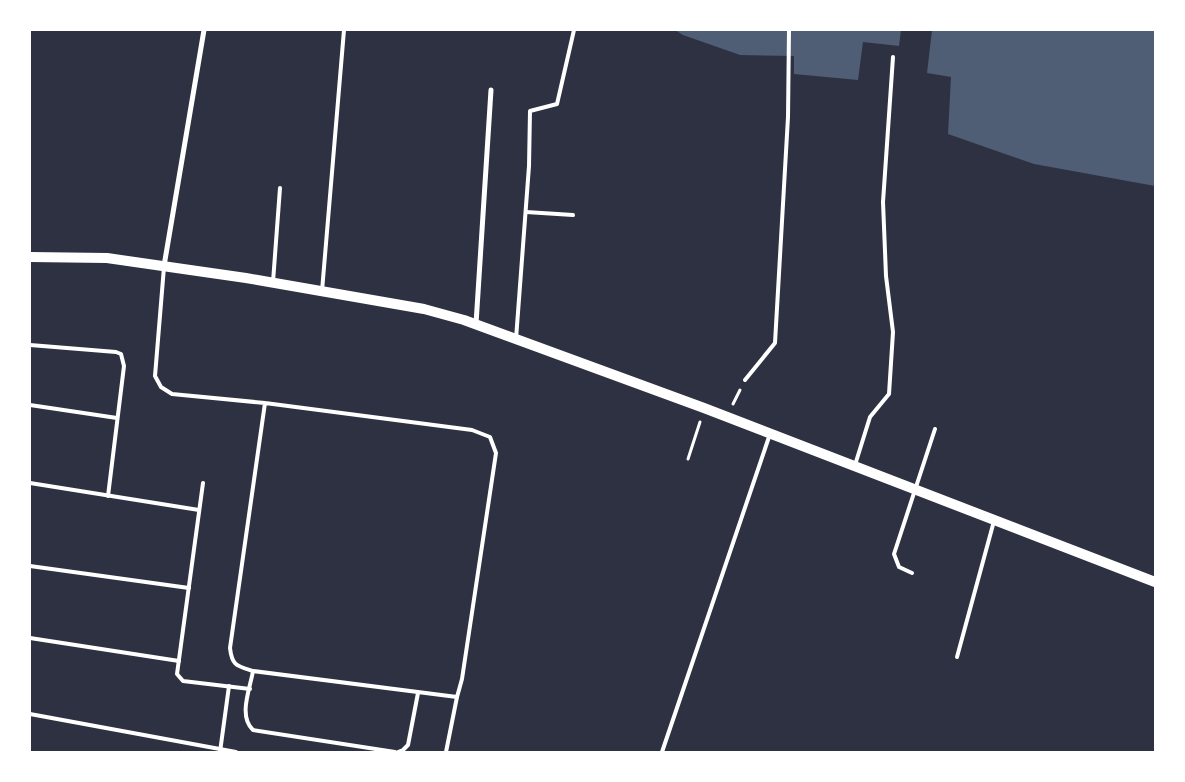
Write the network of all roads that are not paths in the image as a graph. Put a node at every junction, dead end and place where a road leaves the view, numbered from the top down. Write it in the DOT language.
graph roads {
  1 [pos="204,30"];
  2 [pos="344,30"];
  3 [pos="574,30"];
  4 [pos="789,30"];
  5 [pos="893,57"];
  6 [pos="491,90"];
  7 [pos="280,188"];
  8 [pos="526,212"];
  9 [pos="573,215"];
  10 [pos="30,256"];
  11 [pos="164,266"];
  12 [pos="273,282"];
  13 [pos="322,291"];
  14 [pos="476,324"];
  15 [pos="516,339"];
  16 [pos="30,344"];
  17 [pos="745,380"];
  18 [pos="265,404"];
  19 [pos="30,405"];
  20 [pos="117,418"];
  21 [pos="935,429"];
  22 [pos="770,434"];
  23 [pos="854,467"];
  24 [pos="30,483"];
  25 [pos="203,483"];
  26 [pos="914,489"];
  27 [pos="108,496"];
  28 [pos="199,510"];
  29 [pos="994,520"];
  30 [pos="30,566"];
  31 [pos="912,574"];
  32 [pos="1155,582"];
  33 [pos="189,588"];
  34 [pos="30,638"];
  35 [pos="957,656"];
  36 [pos="179,661"];
  37 [pos="253,671"];
  38 [pos="229,686"];
  39 [pos="250,688"];
  40 [pos="418,693"];
  41 [pos="457,697"];
  42 [pos="30,714"];
  43 [pos="220,751"];
  44 [pos="236,752"];
  45 [pos="396,752"];
  46 [pos="446,752"];
  47 [pos="662,752"];
  1 -- 11 [label="street"];
  2 -- 13 [label="lane"];
  3 -- 8 [label="lane"];
  4 -- 17 [label="lane"];
  5 -- 23 [label="lane"];
  6 -- 14 [label="street"];
  7 -- 12 [label="lane"];
  8 -- 9 [label="lane"];
  8 -- 15 [label="lane"];
  10 -- 11 [label="main road"];
  11 -- 12 [label="main road"];
  11 -- 18 [label="lane"];
  12 -- 13 [label="main road"];
  13 -- 14 [label="main road"];
  14 -- 15 [label="main road"];
  15 -- 22 [label="main road"];
  16 -- 20 [label="lane"];
  18 -- 37 [label="lane"];
  18 -- 41 [label="lane"];
  19 -- 20 [label="lane"];
  20 -- 27 [label="lane"];
  21 -- 26 [label="lane"];
  22 -- 23 [label="main road"];
  22 -- 47 [label="lane"];
  23 -- 26 [label="main road"];
  24 -- 27 [label="lane"];
  25 -- 28 [label="lane"];
  26 -- 29 [label="main road"];
  26 -- 31 [label="lane"];
  27 -- 28 [label="lane"];
  28 -- 33 [label="lane"];
  29 -- 32 [label="main road"];
  29 -- 35 [label="lane"];
  30 -- 33 [label="lane"];
  33 -- 36 [label="lane"];
  34 -- 36 [label="lane"];
  36 -- 38 [label="lane"];
  37 -- 39 [label="lane"];
  37 -- 40 [label="lane"];
  38 -- 39 [label="lane"];
  38 -- 43 [label="lane"];
  39 -- 45 [label="lane"];
  40 -- 41 [label="lane"];
  40 -- 45 [label="lane"];
  41 -- 46 [label="lane"];
  42 -- 43 [label="lane"];
  43 -- 44 [label="lane"];
}
